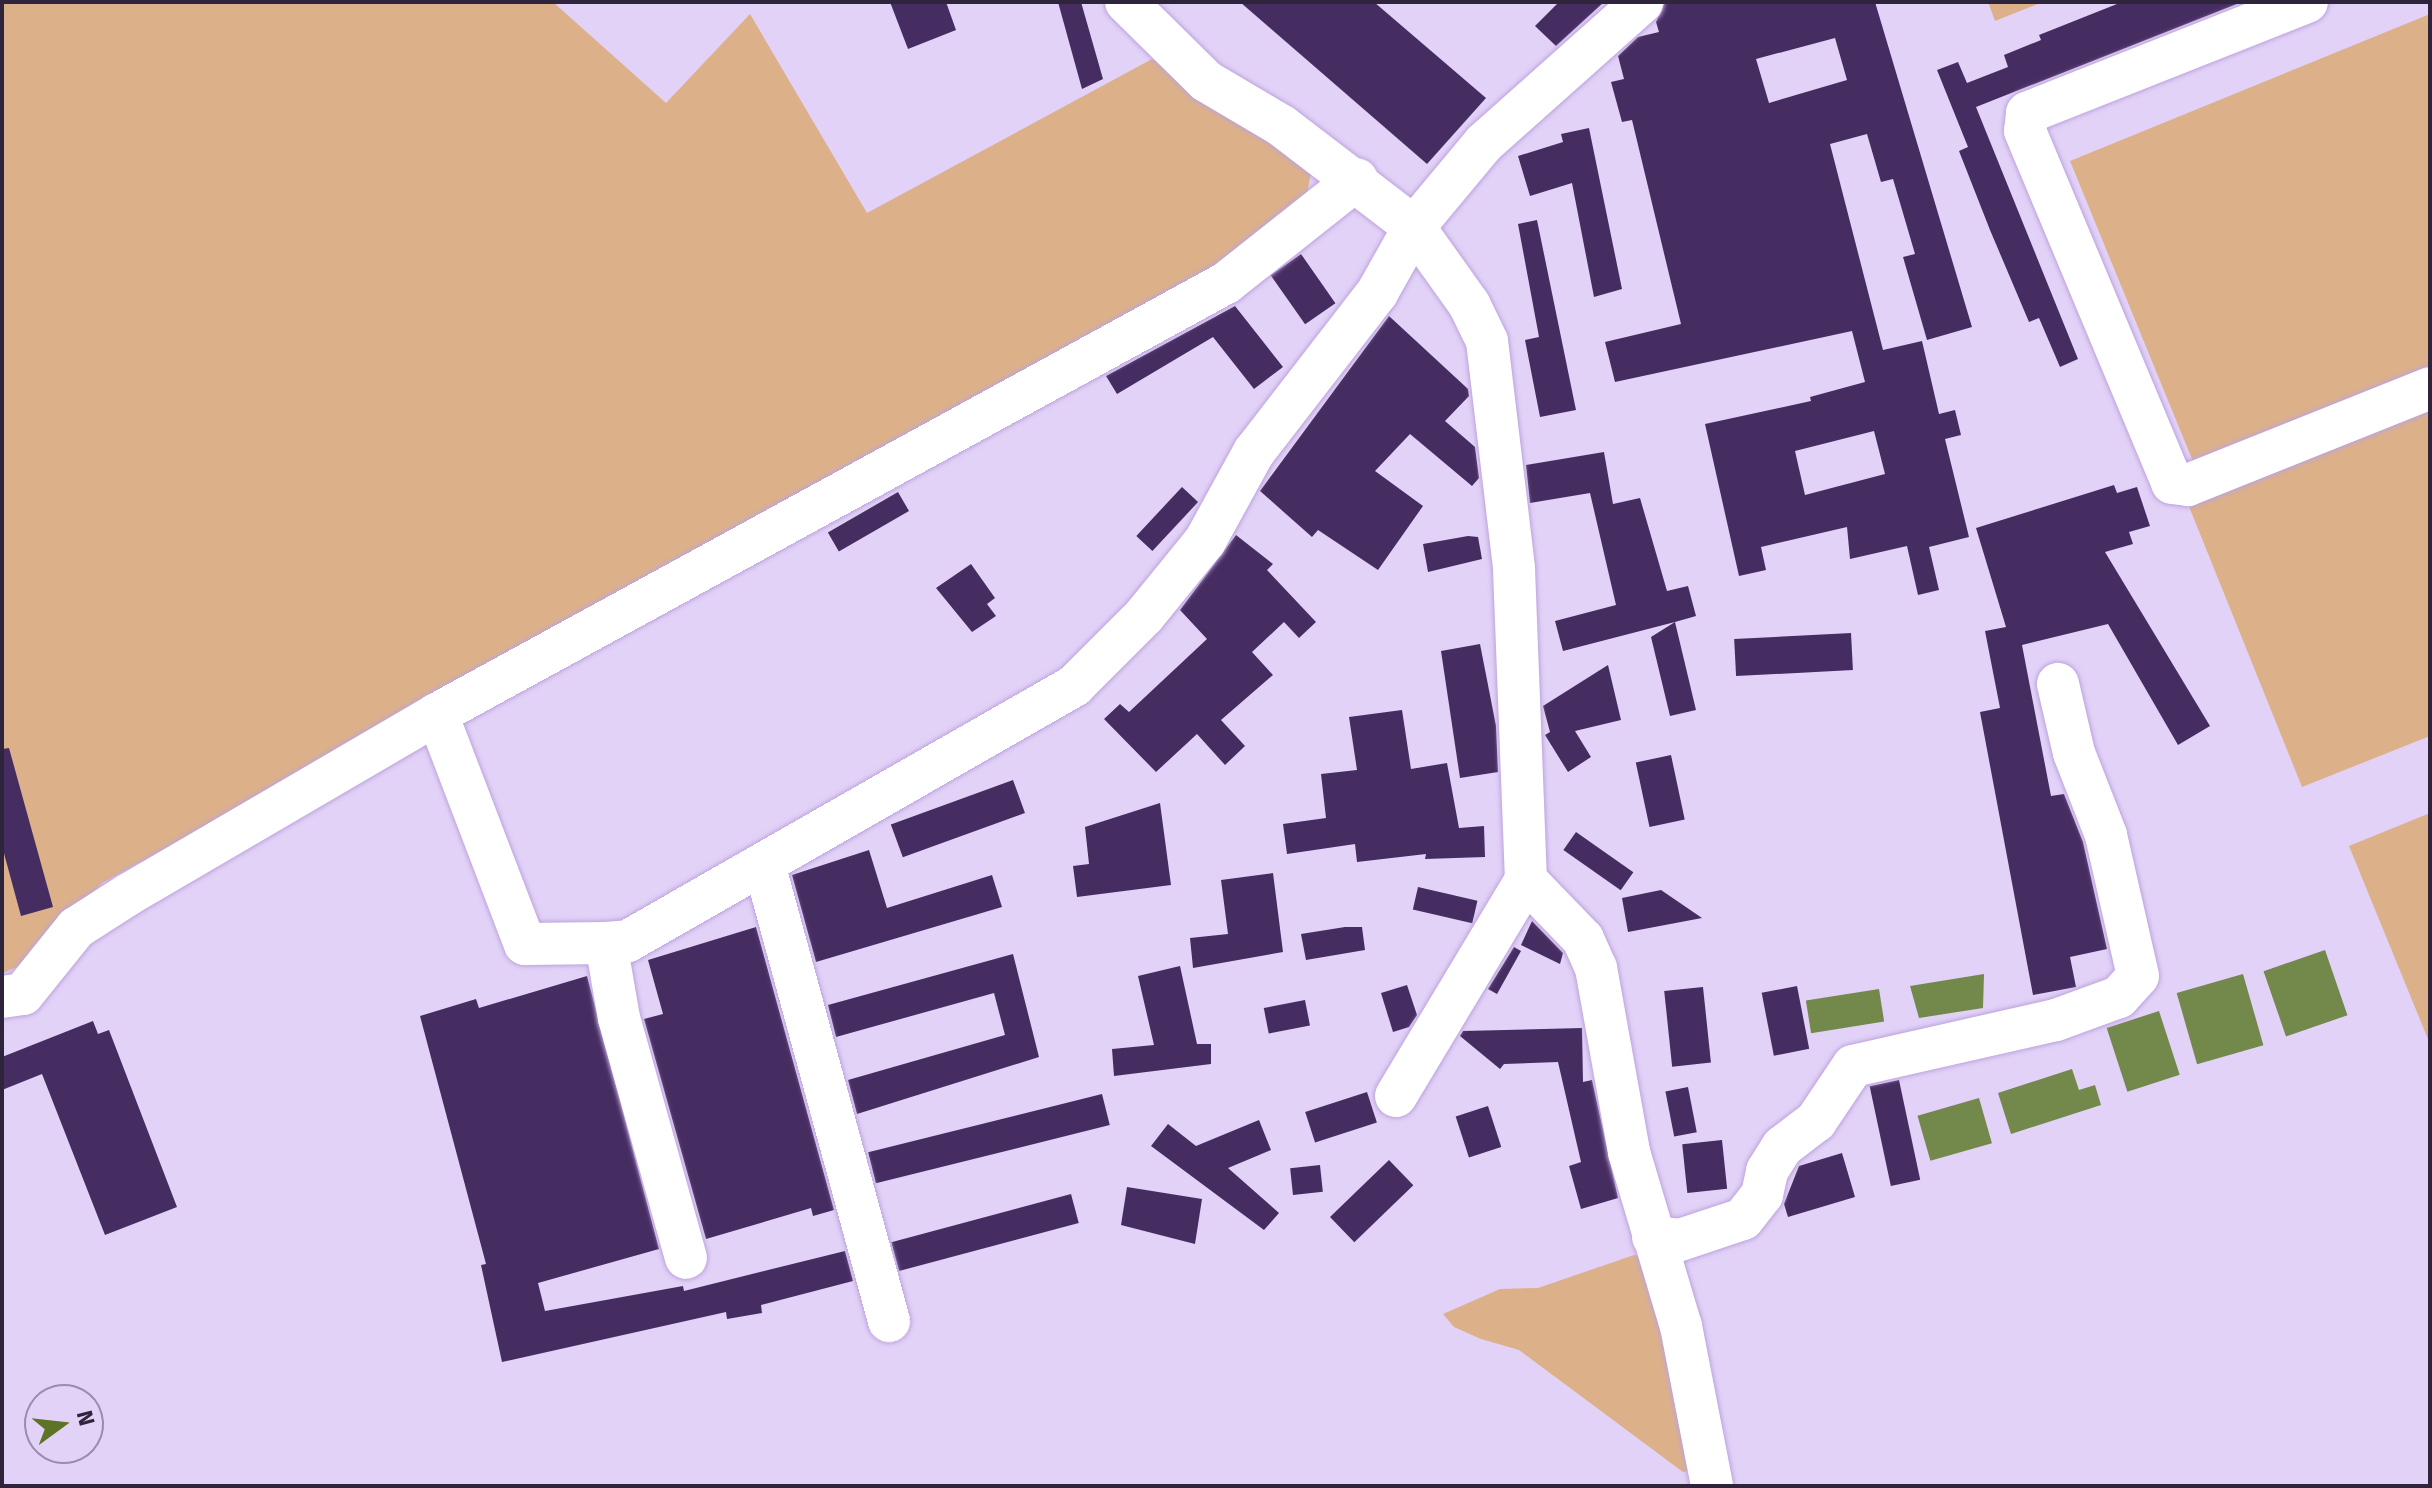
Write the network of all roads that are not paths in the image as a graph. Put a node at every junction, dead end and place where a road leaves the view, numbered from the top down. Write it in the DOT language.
graph roads {
  1 [pos="1126,2"];
  2 [pos="1642,2"];
  3 [pos="2307,2"];
  4 [pos="1357,179"];
  5 [pos="1414,227"];
  6 [pos="2430,388"];
  7 [pos="2058,684"];
  8 [pos="437,714"];
  9 [pos="764,864"];
  10 [pos="1526,880"];
  11 [pos="606,943"];
  12 [pos="2,997"];
  13 [pos="1396,1096"];
  14 [pos="1653,1237"];
  15 [pos="686,1258"];
  16 [pos="889,1321"];
  17 [pos="1712,1486"];
  1 -- 4 [label="street"];
  2 -- 5 [label="street"];
  3 -- 6 [label="street"];
  4 -- 5 [label="street"];
  4 -- 8 [label="street"];
  5 -- 9 [label="street"];
  5 -- 10 [label="street"];
  7 -- 14 [label="street"];
  8 -- 11 [label="street"];
  8 -- 12 [label="street"];
  9 -- 11 [label="street"];
  9 -- 16 [label="street"];
  10 -- 13 [label="street"];
  10 -- 14 [label="street"];
  11 -- 15 [label="street"];
  14 -- 17 [label="street"];
}
